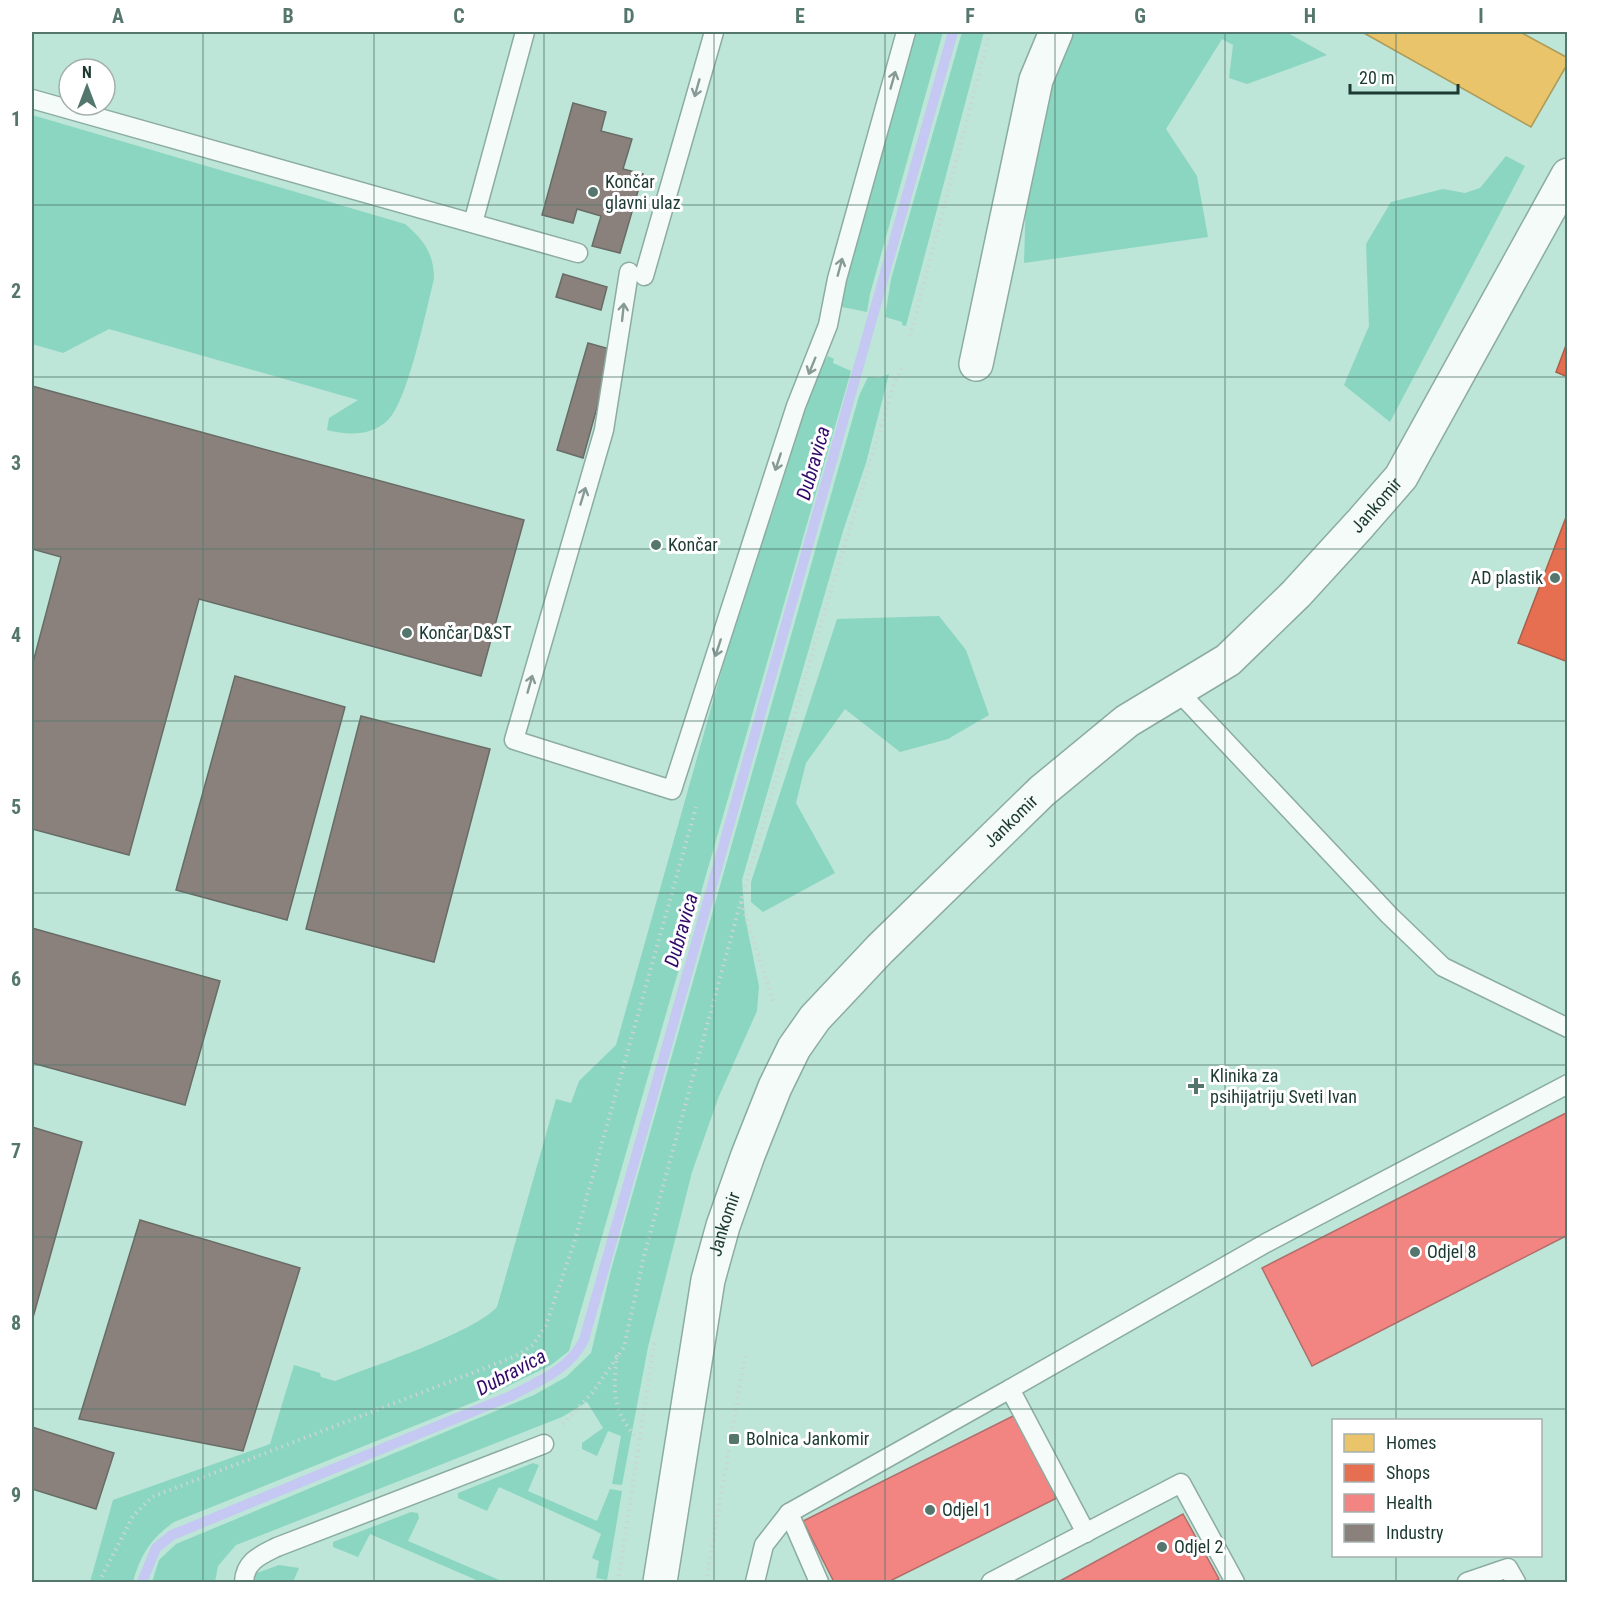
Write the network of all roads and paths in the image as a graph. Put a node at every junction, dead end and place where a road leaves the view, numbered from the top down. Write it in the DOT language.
graph roads {
  1 [pos="525,32"];
  2 [pos="714,32"];
  3 [pos="906,32"];
  4 [pos="990,32"];
  5 [pos="1056,32"];
  6 [pos="32,99"];
  7 [pos="1568,175"];
  8 [pos="472,223"];
  9 [pos="578,254"];
  10 [pos="910,336"];
  11 [pos="976,364"];
  12 [pos="902,367"];
  13 [pos="1178,691"];
  14 [pos="698,799"];
  15 [pos="741,901"];
  16 [pos="773,1001"];
  17 [pos="1568,1028"];
  18 [pos="1568,1084"];
  19 [pos="655,1339"];
  20 [pos="617,1354"];
  21 [pos="745,1356"];
  22 [pos="1010,1389"];
  23 [pos="638,1439"];
  24 [pos="544,1444"];
  25 [pos="789,1513"];
  26 [pos="1086,1533"];
  27 [pos="99,1582"];
  28 [pos="244,1582"];
  29 [pos="618,1582"];
  30 [pos="660,1582"];
  31 [pos="706,1582"];
  32 [pos="755,1582"];
  33 [pos="819,1582"];
  34 [pos="991,1582"];
  35 [pos="1234,1582"];
  36 [pos="1467,1582"];
  37 [pos="1516,1582"];
  1 -- 8 [label="lane"];
  2 -- 3 [label="lane"];
  4 -- 10 [label="path"];
  5 -- 11 [label="street"];
  6 -- 8 [label="lane"];
  7 -- 13 [label="street, Jankomir"];
  8 -- 9 [label="lane"];
  12 -- 15 [label="path"];
  13 -- 17 [label="lane"];
  13 -- 30 [label="street, Jankomir"];
  14 -- 27 [label="path"];
  15 -- 16 [label="path"];
  15 -- 20 [label="path"];
  18 -- 22 [label="lane"];
  19 -- 23 [label="path"];
  20 -- 23 [label="path"];
  20 -- 24 [label="path"];
  21 -- 31 [label="path"];
  22 -- 25 [label="lane"];
  22 -- 26 [label="lane"];
  23 -- 29 [label="path"];
  24 -- 28 [label="lane"];
  25 -- 32 [label="lane"];
  25 -- 33 [label="lane"];
  26 -- 34 [label="lane"];
  26 -- 35 [label="lane"];
  36 -- 37 [label="lane"];
}
